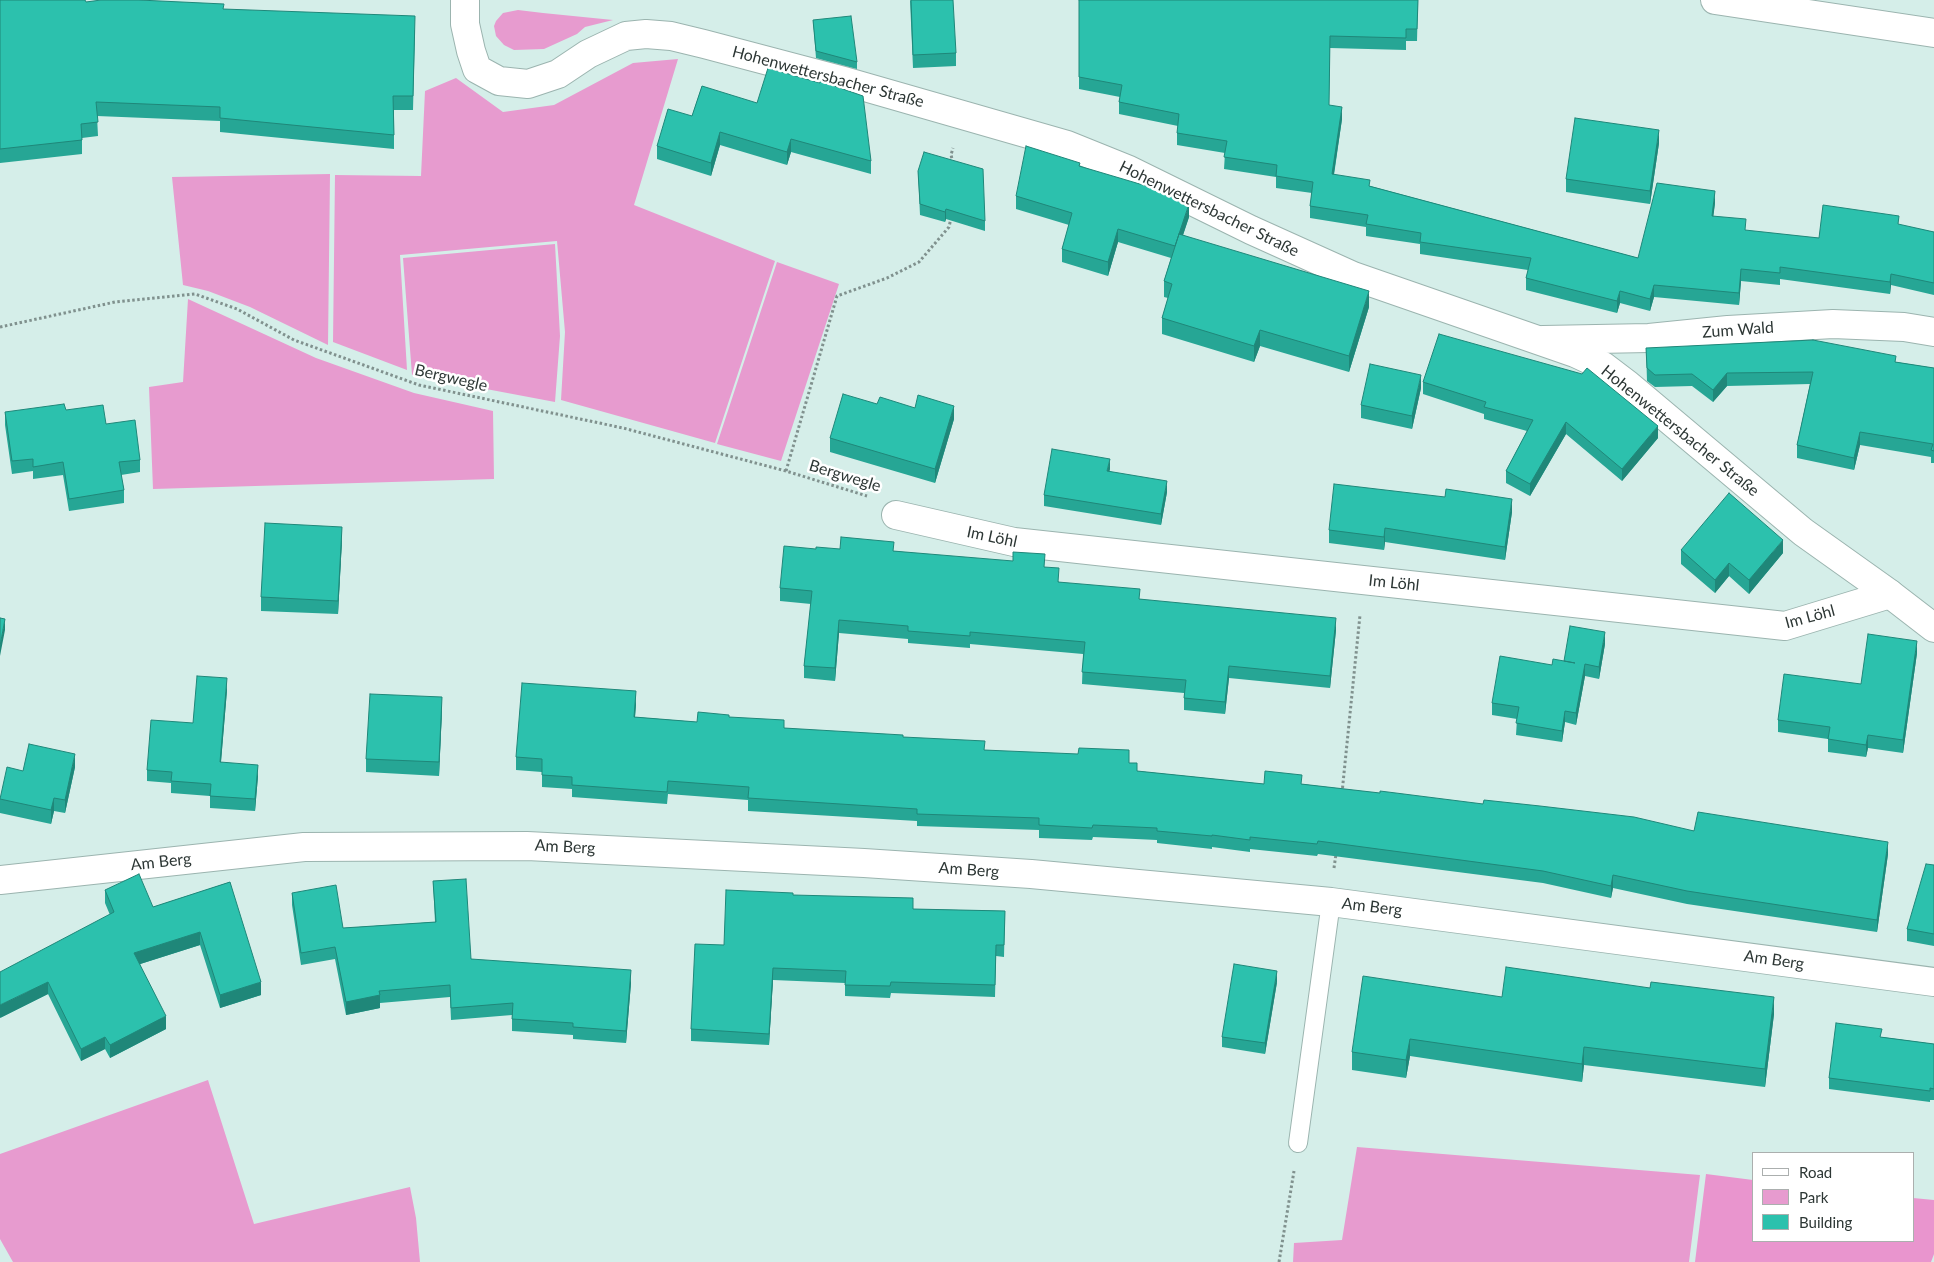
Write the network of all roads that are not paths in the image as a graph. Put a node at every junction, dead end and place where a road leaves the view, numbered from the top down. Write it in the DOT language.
graph roads {
  1 [pos="466,0"];
  2 [pos="1715,0"];
  3 [pos="1934,33"];
  4 [pos="1934,332"];
  5 [pos="1542,340"];
  6 [pos="896,515"];
  7 [pos="1890,594"];
  8 [pos="1934,628"];
  9 [pos="0,880"];
  10 [pos="1331,902"];
  11 [pos="1934,982"];
  12 [pos="1298,1143"];
  1 -- 5 [label="street, Hohenwettersbacher Straße"];
  2 -- 3 [label="street"];
  4 -- 5 [label="street, Zum Wald"];
  5 -- 7 [label="street, Hohenwettersbacher Straße"];
  6 -- 7 [label="street, Im Löhl"];
  7 -- 8 [label="street, Hohenwettersbacher Straße"];
  9 -- 10 [label="street, Am Berg"];
  10 -- 11 [label="street, Am Berg"];
  10 -- 12 [label="lane"];
}
